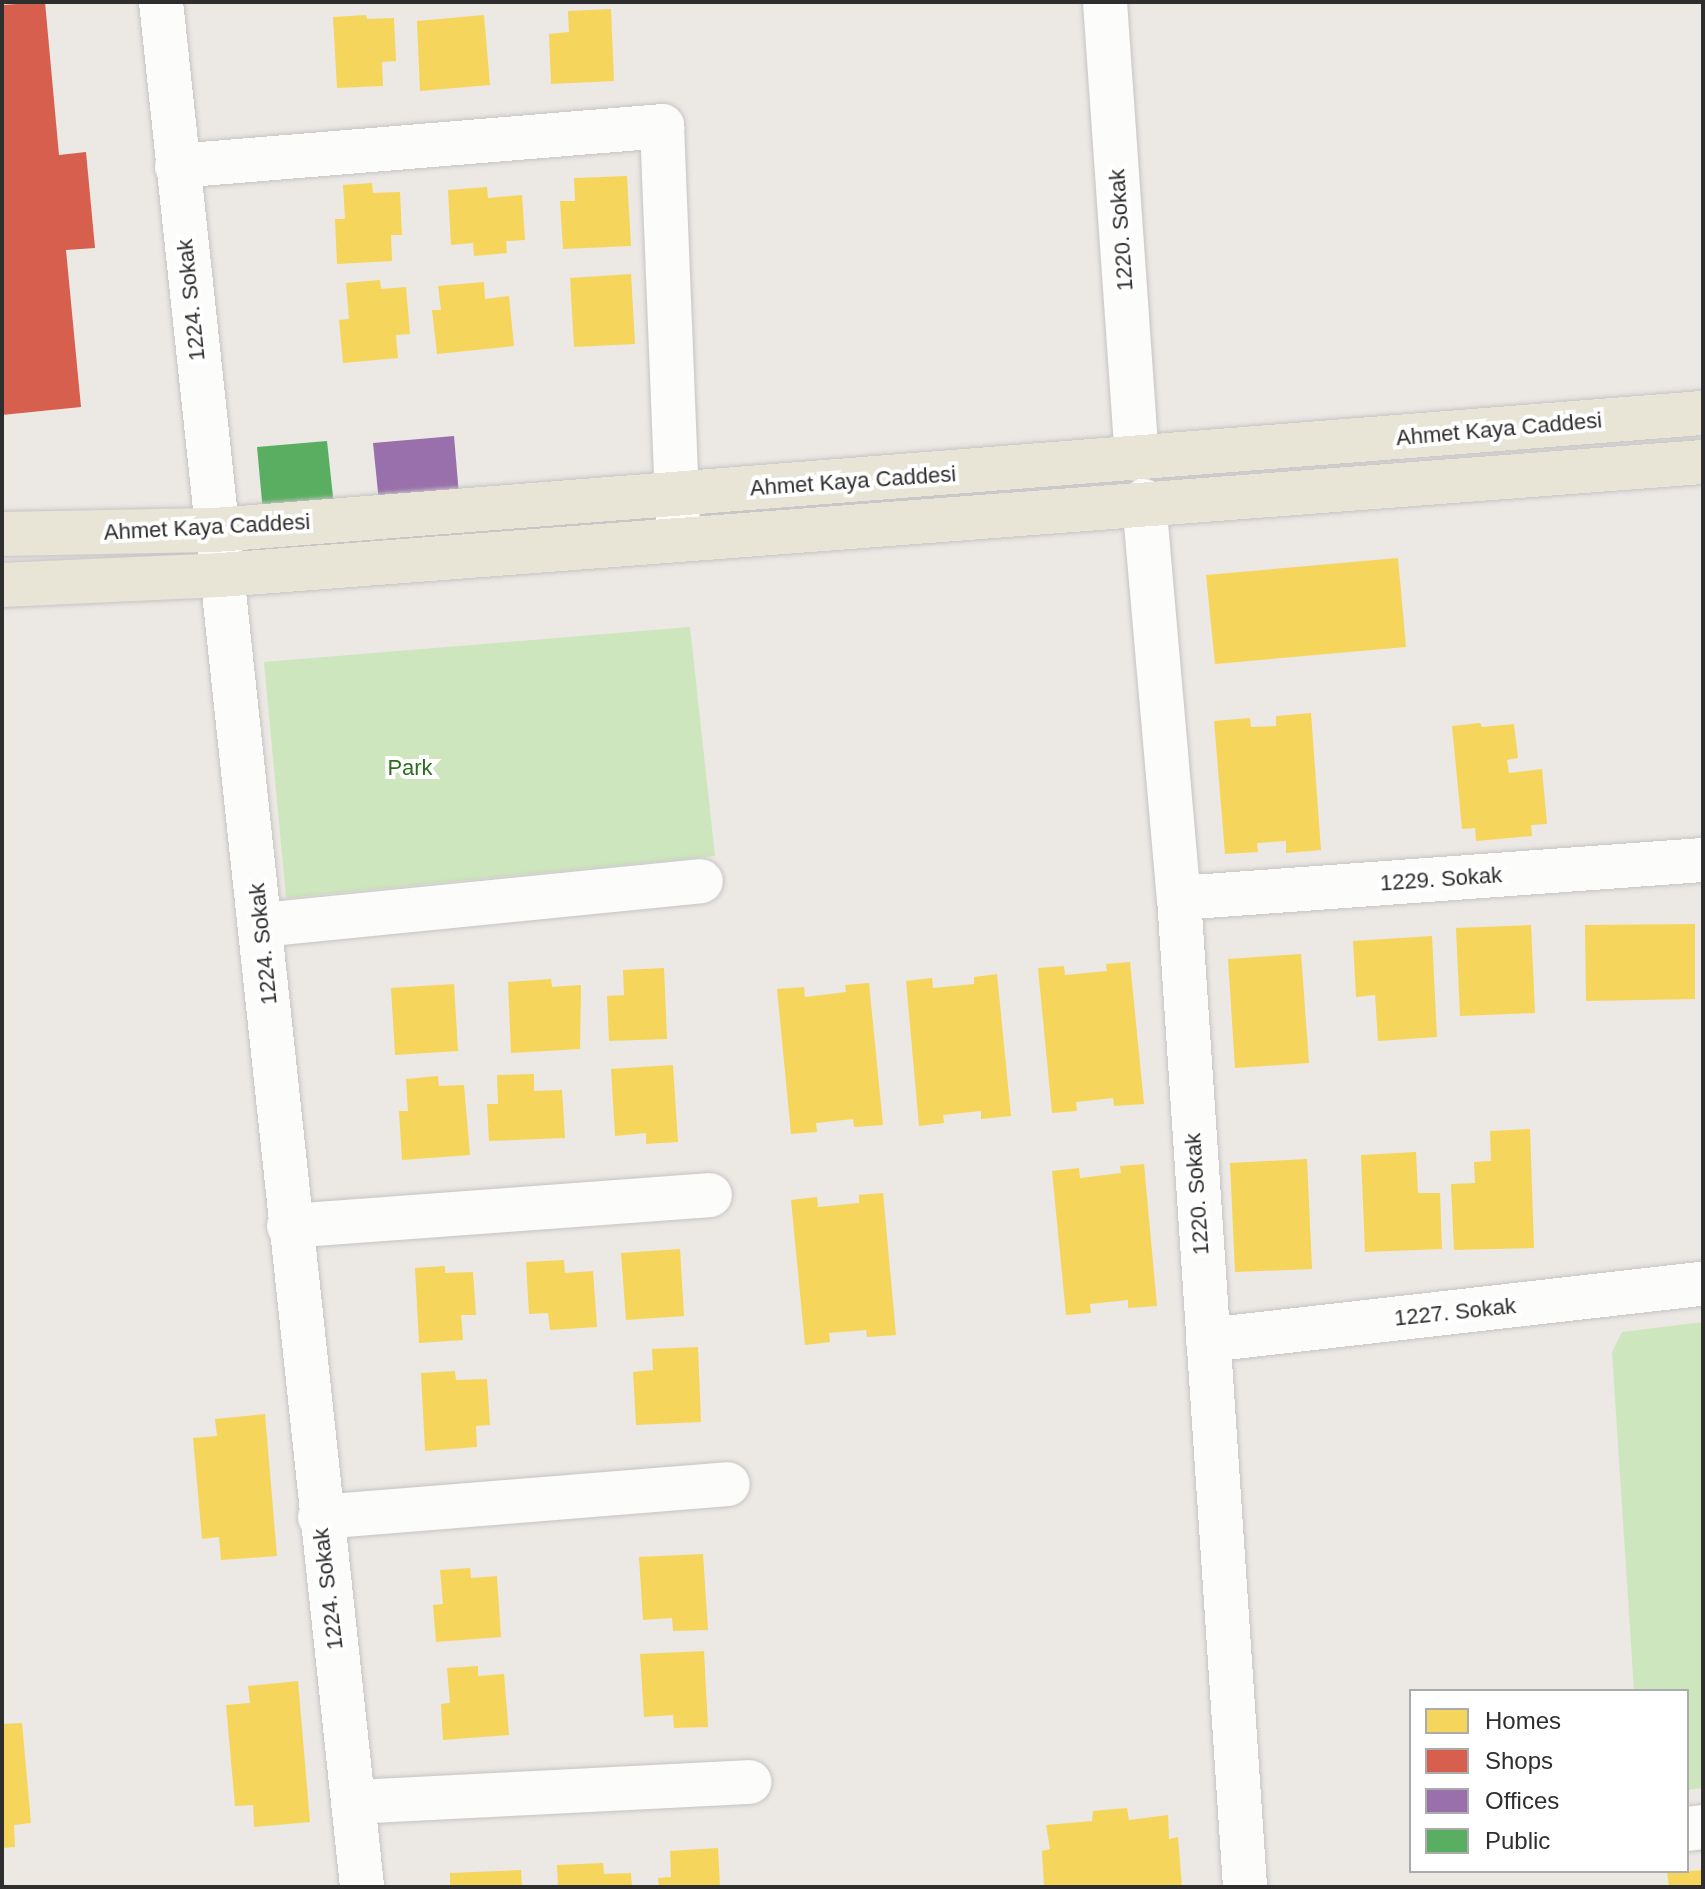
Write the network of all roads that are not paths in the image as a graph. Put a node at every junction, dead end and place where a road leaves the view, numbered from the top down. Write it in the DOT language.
graph roads {
  1 [pos="161,2"];
  2 [pos="1105,2"];
  3 [pos="177,166"];
  4 [pos="1703,413"];
  5 [pos="1137,459"];
  6 [pos="1703,462"];
  7 [pos="674,494"];
  8 [pos="1144,501"];
  9 [pos="215,530"];
  10 [pos="2,534"];
  11 [pos="679,539"];
  12 [pos="220,575"];
  13 [pos="2,585"];
  14 [pos="1703,860"];
  15 [pos="701,881"];
  16 [pos="1179,898"];
  17 [pos="262,925"];
  18 [pos="710,1195"];
  19 [pos="289,1226"];
  20 [pos="1703,1284"];
  21 [pos="1208,1340"];
  22 [pos="728,1484"];
  23 [pos="320,1517"];
  24 [pos="749,1782"];
  25 [pos="354,1802"];
  26 [pos="362,1887"];
  27 [pos="1245,1887"];
  1 -- 3 [label="street, 1224. Sokak"];
  2 -- 5 [label="street, 1220. Sokak"];
  3 -- 7 [label="street"];
  3 -- 9 [label="street, 1224. Sokak"];
  4 -- 5 [label="main road, Ahmet Kaya Caddesi"];
  5 -- 7 [label="main road, Ahmet Kaya Caddesi"];
  6 -- 8 [label="main road, Ahmet Kaya Caddesi"];
  7 -- 9 [label="main road, Ahmet Kaya Caddesi"];
  7 -- 11 [label="street"];
  8 -- 11 [label="main road, Ahmet Kaya Caddesi"];
  8 -- 16 [label="street, 1220. Sokak"];
  9 -- 10 [label="main road, Ahmet Kaya Caddesi"];
  9 -- 12 [label="street, 1224. Sokak"];
  11 -- 12 [label="main road, Ahmet Kaya Caddesi"];
  12 -- 13 [label="main road, Ahmet Kaya Caddesi"];
  12 -- 17 [label="street, 1224. Sokak"];
  14 -- 16 [label="street, 1229. Sokak"];
  15 -- 17 [label="street"];
  16 -- 21 [label="street, 1220. Sokak"];
  17 -- 19 [label="street, 1224. Sokak"];
  18 -- 19 [label="street"];
  19 -- 23 [label="street, 1224. Sokak"];
  20 -- 21 [label="street, 1227. Sokak"];
  21 -- 27 [label="street, 1220. Sokak"];
  22 -- 23 [label="street"];
  23 -- 25 [label="street, 1224. Sokak"];
  24 -- 25 [label="street"];
  25 -- 26 [label="street, 1224. Sokak"];
}
